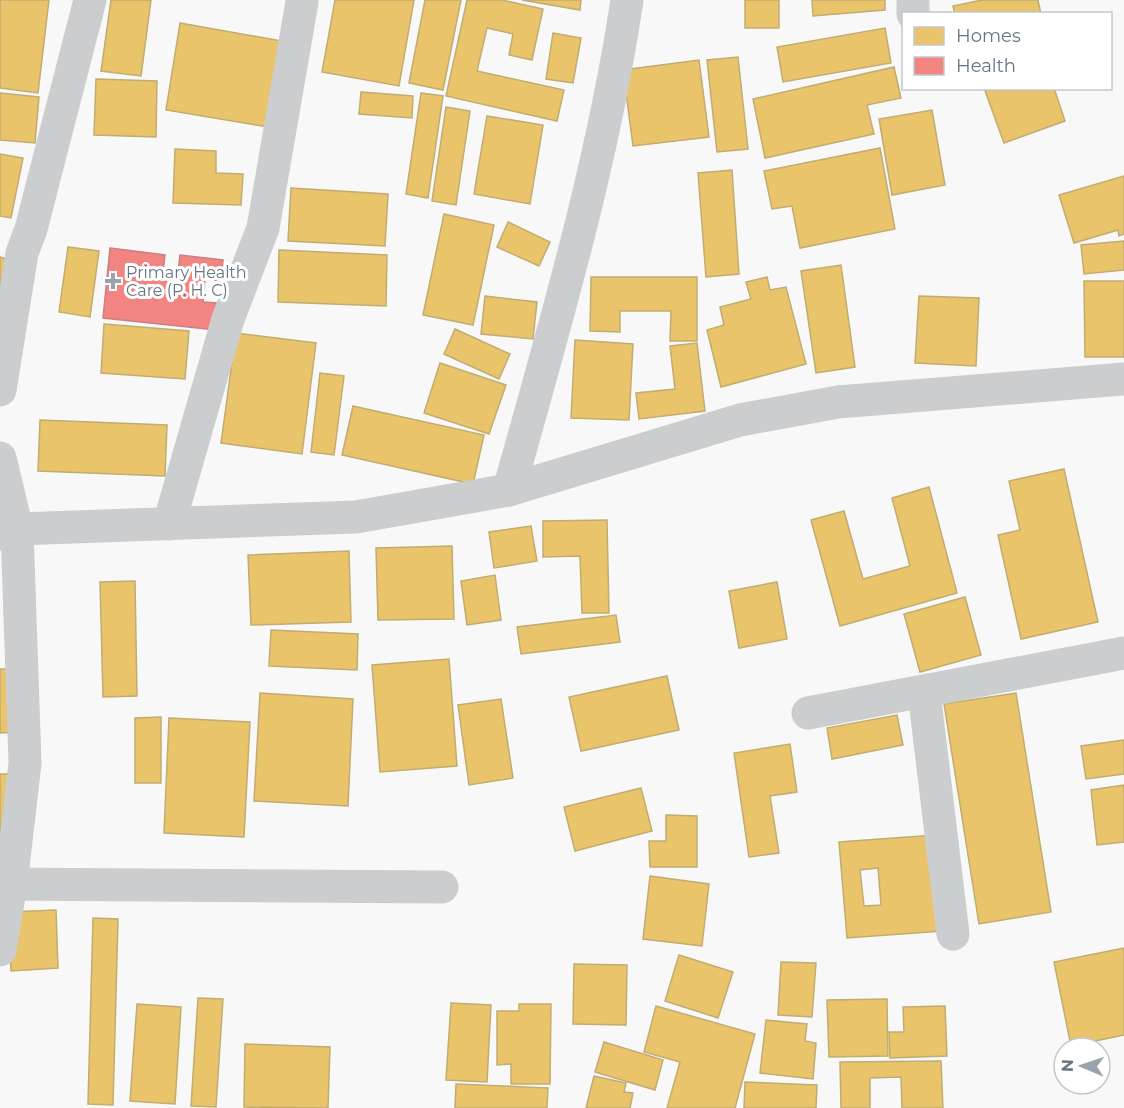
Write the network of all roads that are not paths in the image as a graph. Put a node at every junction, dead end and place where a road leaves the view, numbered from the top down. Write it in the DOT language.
graph roads {
  1 [pos="90,0"];
  2 [pos="627,0"];
  3 [pos="302,2"];
  4 [pos="11,250"];
  5 [pos="1124,379"];
  6 [pos="0,390"];
  7 [pos="0,458"];
  8 [pos="509,490"];
  9 [pos="169,524"];
  10 [pos="9,531"];
  11 [pos="1124,653"];
  12 [pos="924,692"];
  13 [pos="808,713"];
  14 [pos="5,884"];
  15 [pos="442,887"];
  16 [pos="953,934"];
  17 [pos="0,951"];
  1 -- 4 [label="street"];
  2 -- 8 [label="street"];
  3 -- 9 [label="street"];
  4 -- 6 [label="street"];
  5 -- 8 [label="street"];
  7 -- 10 [label="street"];
  8 -- 9 [label="street"];
  9 -- 10 [label="street"];
  10 -- 14 [label="street"];
  11 -- 12 [label="street"];
  12 -- 13 [label="street"];
  12 -- 16 [label="street"];
  14 -- 15 [label="street"];
  14 -- 17 [label="street"];
}
